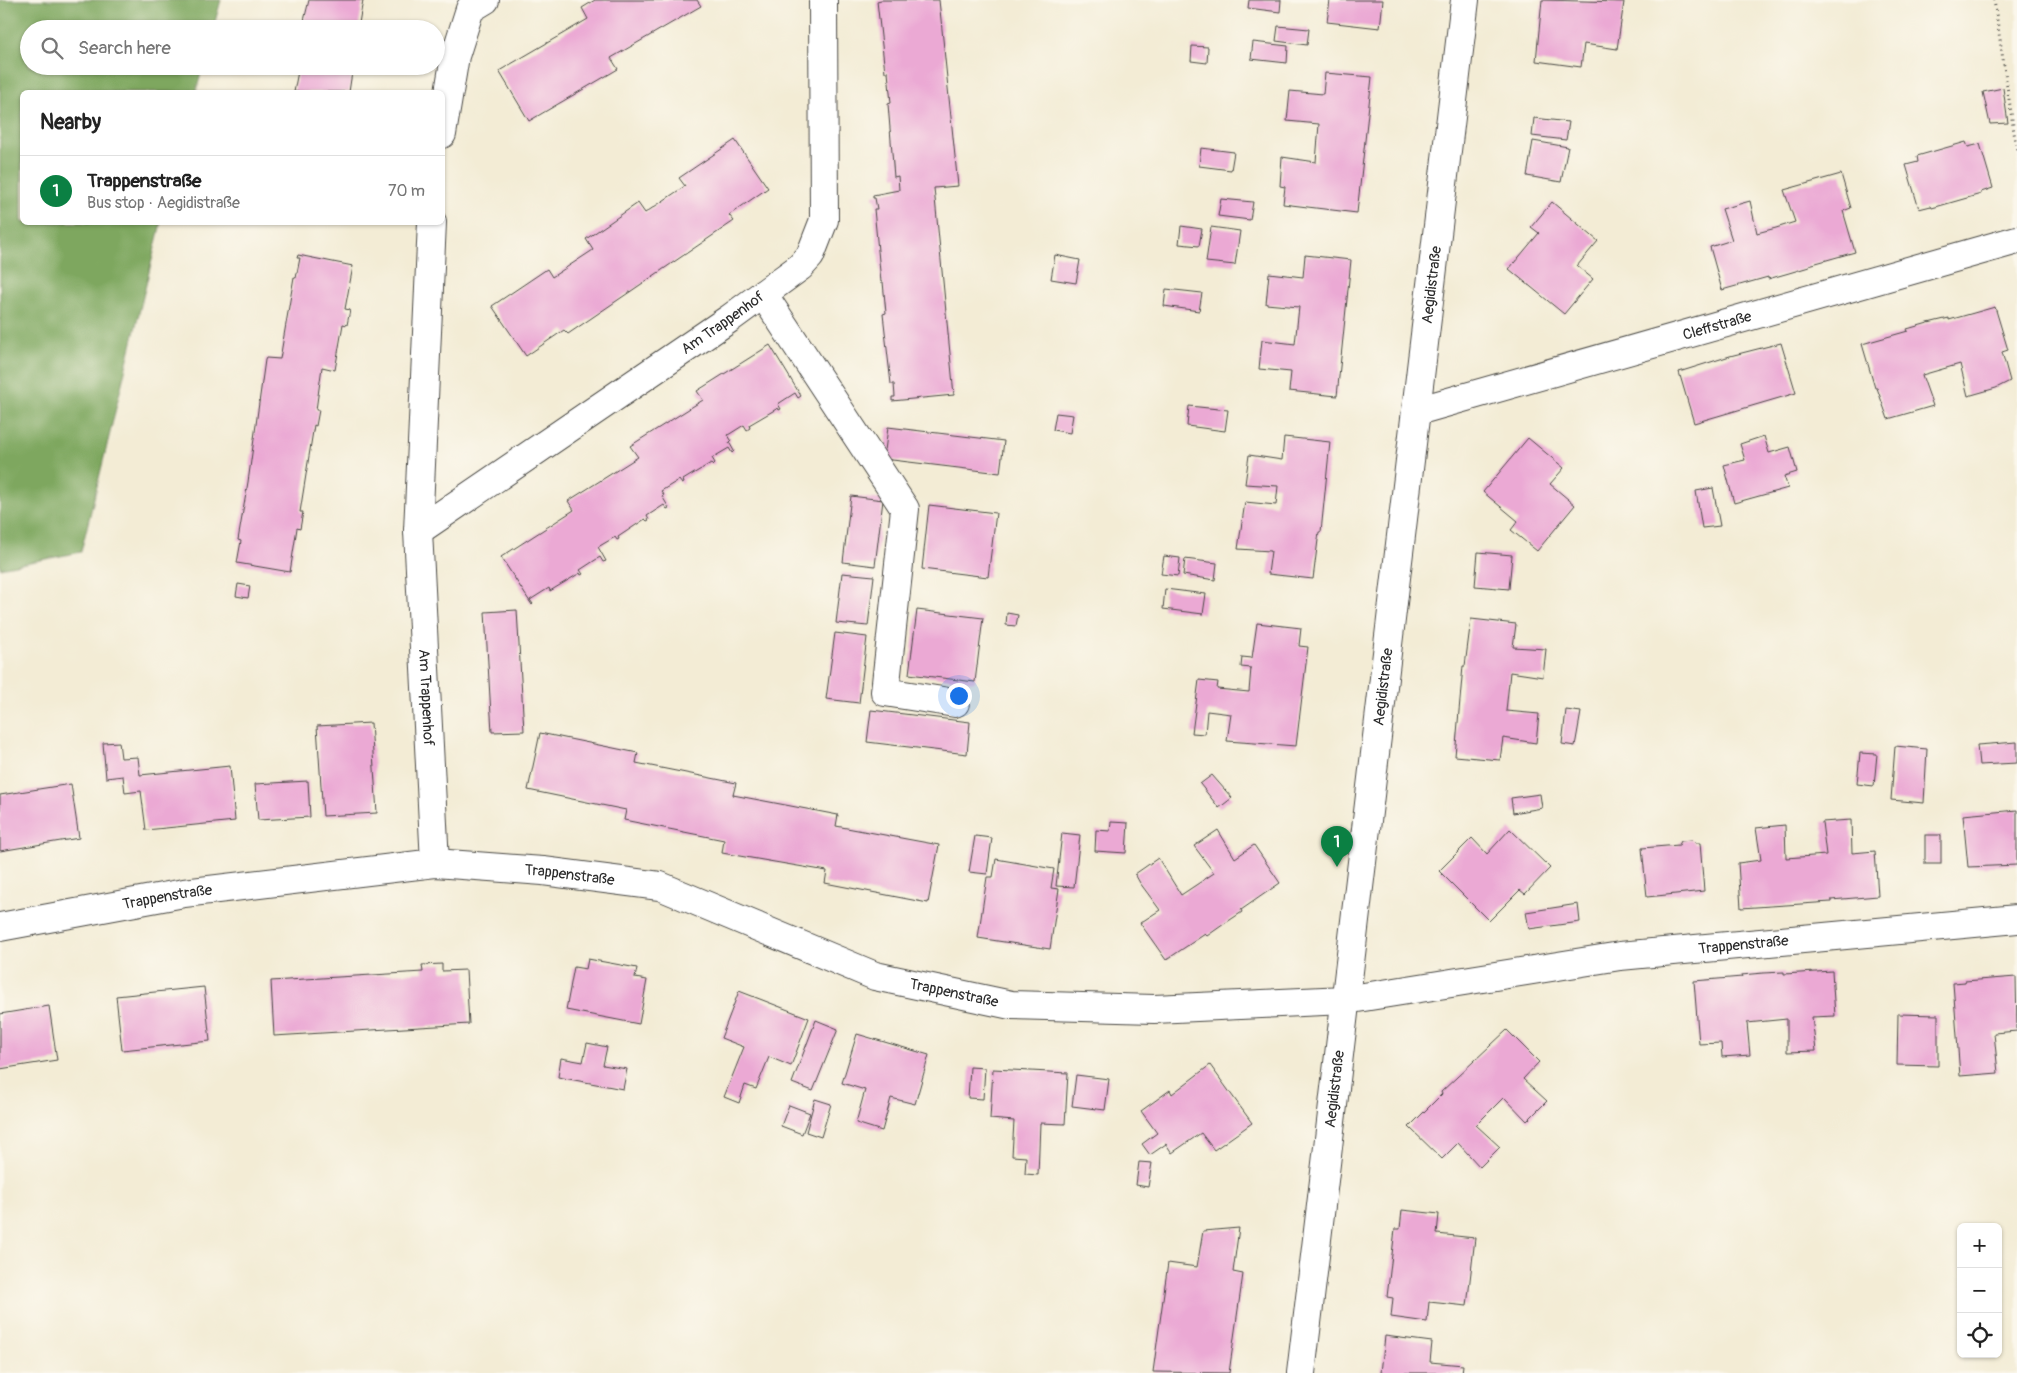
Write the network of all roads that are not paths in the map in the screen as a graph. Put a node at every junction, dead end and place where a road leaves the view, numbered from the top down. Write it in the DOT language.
graph roads {
  1 [pos="485,0"];
  2 [pos="823,0"];
  3 [pos="1465,0"];
  4 [pos="445,116"];
  5 [pos="432,225"];
  6 [pos="2017,240"];
  7 [pos="762,294"];
  8 [pos="1417,411"];
  9 [pos="418,531"];
  10 [pos="955,703"];
  11 [pos="435,863"];
  12 [pos="2017,919"];
  13 [pos="0,928"];
  14 [pos="1345,1000"];
  15 [pos="1301,1373"];
  1 -- 4 [label="street"];
  2 -- 7 [label="street, Am Trappenhof"];
  3 -- 8 [label="street, Aegidistraße"];
  5 -- 9 [label="street, Am Trappenhof"];
  6 -- 8 [label="street, Cleffstraße"];
  7 -- 9 [label="street, Am Trappenhof"];
  7 -- 10 [label="street"];
  8 -- 14 [label="street, Aegidistraße"];
  9 -- 11 [label="street, Am Trappenhof"];
  11 -- 13 [label="street, Trappenstraße"];
  11 -- 14 [label="street, Trappenstraße"];
  12 -- 14 [label="street, Trappenstraße"];
  14 -- 15 [label="street, Aegidistraße"];
}
